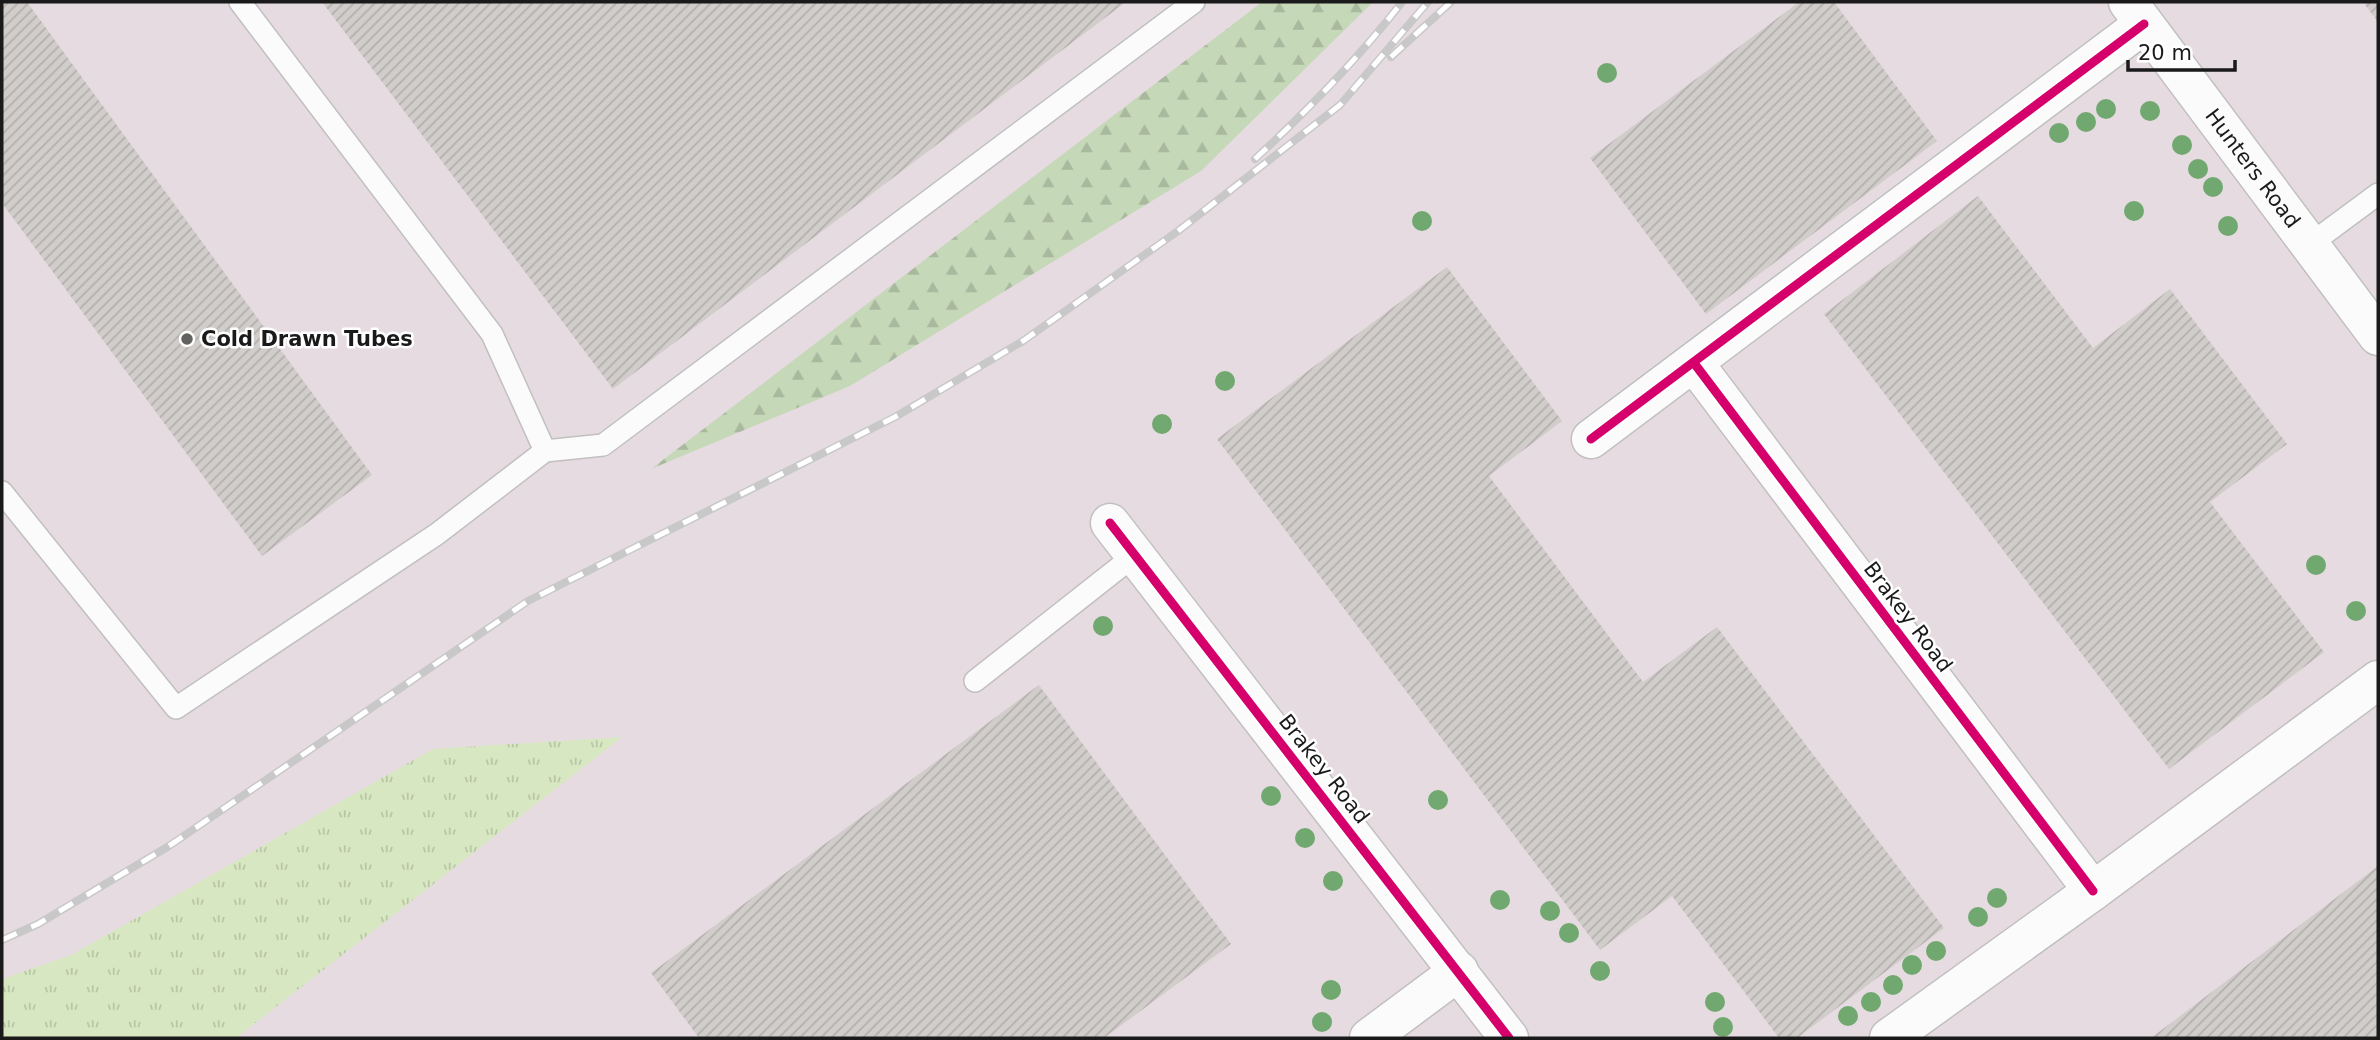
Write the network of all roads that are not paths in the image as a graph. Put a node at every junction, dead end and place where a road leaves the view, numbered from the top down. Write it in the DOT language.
graph roads {
  1 [pos="240,2"];
  2 [pos="1195,2"];
  3 [pos="2136,13"];
  4 [pos="2378,194"];
  5 [pos="2309,244"];
  6 [pos="2378,336"];
  7 [pos="1694,363"];
  8 [pos="1591,439"];
  9 [pos="545,451"];
  10 [pos="2,492"];
  11 [pos="1110,523"];
  12 [pos="1135,555"];
  13 [pos="2378,680"];
  14 [pos="975,681"];
  15 [pos="2093,891"];
  16 [pos="1459,971"];
  17 [pos="1370,1038"];
  18 [pos="1510,1038"];
  19 [pos="1889,1038"];
  1 -- 9 [label="lane"];
  2 -- 9 [label="lane"];
  3 -- 5 [label="street, Hunters Road"];
  3 -- 7 [label="street"];
  4 -- 5 [label="lane"];
  5 -- 6 [label="street, Hunters Road"];
  7 -- 8 [label="street"];
  7 -- 15 [label="street, Brakey Road"];
  9 -- 10 [label="lane"];
  11 -- 12 [label="street, Brakey Road"];
  12 -- 14 [label="lane"];
  12 -- 16 [label="street, Brakey Road"];
  13 -- 15 [label="street"];
  15 -- 19 [label="street"];
  16 -- 17 [label="street"];
  16 -- 18 [label="street, Brakey Road"];
}
